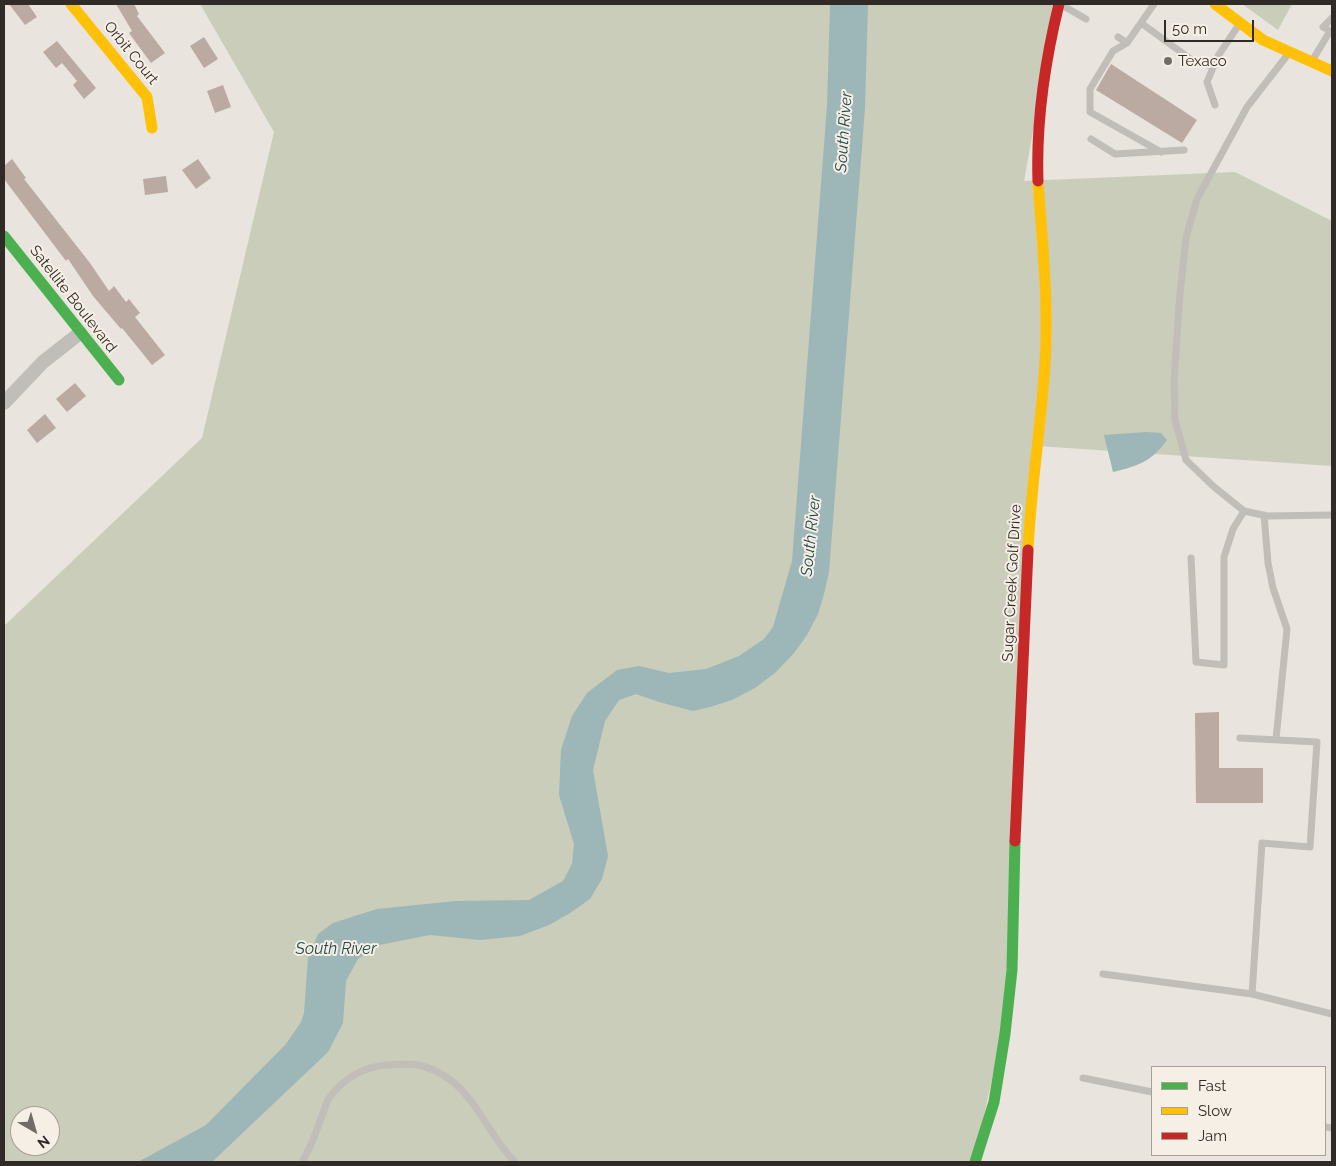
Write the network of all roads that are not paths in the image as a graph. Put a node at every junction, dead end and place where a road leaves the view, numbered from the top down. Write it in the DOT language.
graph roads {
  1 [pos="71,4"];
  2 [pos="1059,4"];
  3 [pos="1154,4"];
  4 [pos="1215,4"];
  5 [pos="1332,18"];
  6 [pos="1086,19"];
  7 [pos="1240,22"];
  8 [pos="1141,23"];
  9 [pos="1118,37"];
  10 [pos="1127,43"];
  11 [pos="1290,51"];
  12 [pos="1312,61"];
  13 [pos="1214,66"];
  14 [pos="1332,71"];
  15 [pos="1215,105"];
  16 [pos="152,128"];
  17 [pos="1092,139"];
  18 [pos="1184,150"];
  19 [pos="1161,152"];
  20 [pos="4,236"];
  21 [pos="80,333"];
  22 [pos="119,380"];
  23 [pos="4,403"];
  24 [pos="1244,512"];
  25 [pos="1264,515"];
  26 [pos="1332,515"];
  27 [pos="1192,558"];
  28 [pos="1240,738"];
  29 [pos="1276,739"];
  30 [pos="1103,974"];
  31 [pos="1252,994"];
  32 [pos="1332,1014"];
  33 [pos="1083,1078"];
  34 [pos="1151,1092"];
  35 [pos="302,1162"];
  36 [pos="515,1162"];
  37 [pos="975,1162"];
  1 -- 16 [label="street, Orbit Court"];
  2 -- 6 [label="lane"];
  2 -- 37 [label="street, Sugar Creek Golf Drive"];
  3 -- 8 [label="lane"];
  4 -- 7 [label="street"];
  5 -- 12 [label="lane"];
  7 -- 11 [label="street"];
  7 -- 13 [label="lane"];
  8 -- 10 [label="lane"];
  8 -- 13 [label="lane"];
  9 -- 10 [label="lane"];
  10 -- 19 [label="lane"];
  11 -- 12 [label="street"];
  11 -- 24 [label="lane"];
  12 -- 14 [label="street"];
  13 -- 15 [label="lane"];
  17 -- 19 [label="lane"];
  18 -- 19 [label="lane"];
  20 -- 21 [label="street, Satellite Boulevard"];
  21 -- 22 [label="street, Satellite Boulevard"];
  21 -- 23 [label="street"];
  24 -- 25 [label="lane"];
  24 -- 27 [label="lane"];
  25 -- 26 [label="lane"];
  25 -- 29 [label="lane"];
  28 -- 29 [label="lane"];
  29 -- 31 [label="lane"];
  30 -- 31 [label="lane"];
  31 -- 32 [label="lane"];
  33 -- 34 [label="lane"];
  35 -- 36 [label="lane"];
}
